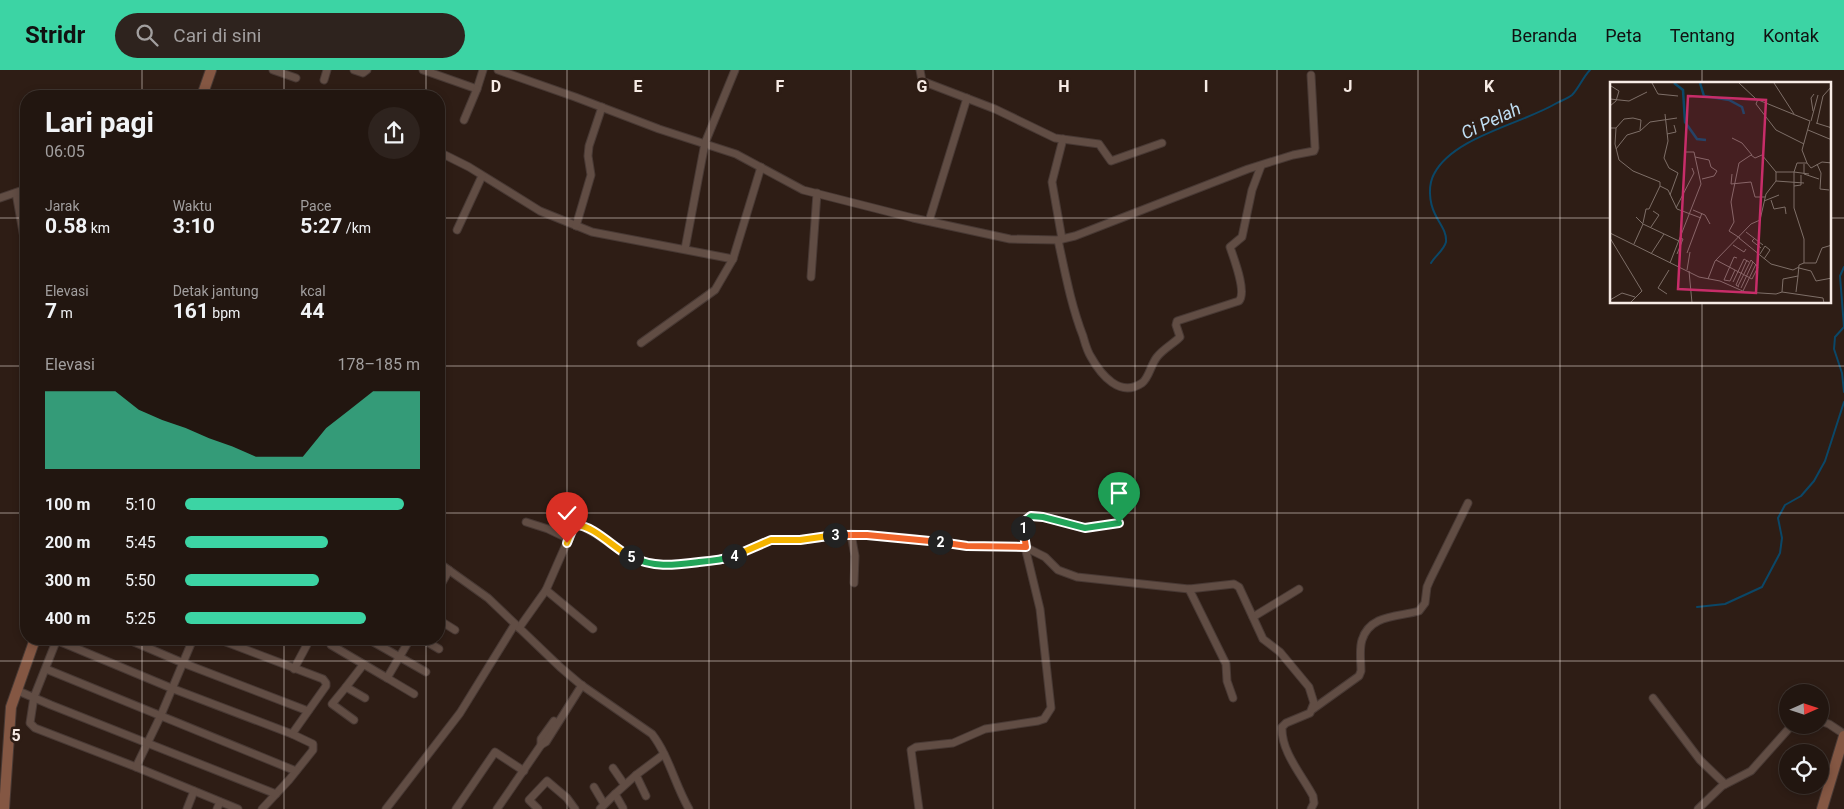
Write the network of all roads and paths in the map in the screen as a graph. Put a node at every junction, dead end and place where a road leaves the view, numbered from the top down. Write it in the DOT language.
graph roads {
  1 [pos="211,70"];
  2 [pos="274,70"];
  3 [pos="327,70"];
  4 [pos="354,70"];
  5 [pos="367,70"];
  6 [pos="423,70"];
  7 [pos="484,70"];
  8 [pos="498,70"];
  9 [pos="735,70"];
  10 [pos="920,70"];
  11 [pos="1311,75"];
  12 [pos="296,78"];
  13 [pos="324,80"];
  14 [pos="477,89"];
  15 [pos="204,90"];
  16 [pos="967,98"];
  17 [pos="602,107"];
  18 [pos="464,120"];
  19 [pos="1063,140"];
  20 [pos="705,143"];
  21 [pos="1162,143"];
  22 [pos="445,155"];
  23 [pos="1260,166"];
  24 [pos="761,167"];
  25 [pos="482,176"];
  26 [pos="20,191"];
  27 [pos="16,193"];
  28 [pos="817,193"];
  29 [pos="0,198"];
  30 [pos="20,215"];
  31 [pos="929,221"];
  32 [pos="576,226"];
  33 [pos="457,230"];
  34 [pos="1060,239"];
  35 [pos="685,249"];
  36 [pos="734,259"];
  37 [pos="811,277"];
  38 [pos="641,343"];
  39 [pos="1468,503"];
  40 [pos="526,522"];
  41 [pos="1119,523"];
  42 [pos="851,534"];
  43 [pos="569,539"];
  44 [pos="1026,547"];
  45 [pos="445,567"];
  46 [pos="449,570"];
  47 [pos="445,577"];
  48 [pos="854,583"];
  49 [pos="1299,588"];
  50 [pos="1189,589"];
  51 [pos="546,590"];
  52 [pos="1253,617"];
  53 [pos="445,624"];
  54 [pos="517,626"];
  55 [pos="592,629"];
  56 [pos="454,630"];
  57 [pos="33,645"];
  58 [pos="55,645"];
  59 [pos="71,645"];
  60 [pos="141,645"];
  61 [pos="190,645"];
  62 [pos="233,645"];
  63 [pos="307,645"];
  64 [pos="331,645"];
  65 [pos="379,645"];
  66 [pos="407,645"];
  67 [pos="432,645"];
  68 [pos="439,649"];
  69 [pos="400,657"];
  70 [pos="183,663"];
  71 [pos="362,665"];
  72 [pos="46,669"];
  73 [pos="294,669"];
  74 [pos="426,672"];
  75 [pos="387,678"];
  76 [pos="580,684"];
  77 [pos="346,687"];
  78 [pos="171,688"];
  79 [pos="16,690"];
  80 [pos="414,694"];
  81 [pos="34,696"];
  82 [pos="365,698"];
  83 [pos="1233,698"];
  84 [pos="1653,698"];
  85 [pos="1313,709"];
  86 [pos="308,711"];
  87 [pos="161,715"];
  88 [pos="354,720"];
  89 [pos="1829,724"];
  90 [pos="292,734"];
  91 [pos="1784,734"];
  92 [pos="1844,735"];
  93 [pos="148,742"];
  94 [pos="664,754"];
  95 [pos="136,767"];
  96 [pos="614,768"];
  97 [pos="296,771"];
  98 [pos="524,771"];
  99 [pos="636,775"];
  100 [pos="624,784"];
  101 [pos="1725,784"];
  102 [pos="594,787"];
  103 [pos="194,791"];
  104 [pos="276,794"];
  105 [pos="615,794"];
  106 [pos="646,796"];
  107 [pos="218,805"];
  108 [pos="602,806"];
  109 [pos="623,808"];
  110 [pos="4,809"];
  111 [pos="187,809"];
  112 [pos="238,809"];
  113 [pos="262,809"];
  114 [pos="386,809"];
  115 [pos="456,809"];
  116 [pos="497,809"];
  117 [pos="538,809"];
  118 [pos="575,809"];
  119 [pos="689,809"];
  120 [pos="919,809"];
  121 [pos="1311,809"];
  122 [pos="1698,809"];
  123 [pos="1822,809"];
  1 -- 15 [label="street"];
  2 -- 12 [label="street"];
  3 -- 13 [label="street"];
  4 -- 5 [label="street"];
  6 -- 14 [label="street"];
  7 -- 14 [label="street"];
  8 -- 17 [label="street"];
  9 -- 20 [label="street"];
  10 -- 16 [label="street"];
  11 -- 23 [label="street"];
  14 -- 18 [label="street"];
  16 -- 19 [label="street"];
  16 -- 31 [label="street"];
  17 -- 20 [label="street"];
  17 -- 32 [label="street"];
  19 -- 21 [label="street"];
  19 -- 34 [label="street"];
  20 -- 24 [label="street"];
  20 -- 35 [label="street"];
  22 -- 25 [label="street"];
  23 -- 34 [label="street"];
  23 -- 34 [label="street"];
  24 -- 28 [label="street"];
  24 -- 36 [label="street"];
  25 -- 32 [label="street"];
  25 -- 33 [label="street"];
  26 -- 27 [label="street"];
  27 -- 29 [label="street"];
  27 -- 30 [label="street"];
  28 -- 31 [label="street"];
  28 -- 37 [label="street"];
  31 -- 34 [label="street"];
  32 -- 35 [label="street"];
  35 -- 36 [label="street"];
  36 -- 38 [label="street"];
  39 -- 85 [label="street"];
  40 -- 43 [label="street"];
  41 -- 44 [label="street"];
  42 -- 43 [label="street"];
  42 -- 44 [label="street"];
  42 -- 48 [label="street"];
  43 -- 51 [label="street"];
  44 -- 50 [label="street"];
  44 -- 120 [label="street"];
  45 -- 46 [label="street"];
  46 -- 47 [label="street"];
  46 -- 54 [label="street"];
  49 -- 52 [label="street"];
  50 -- 52 [label="street"];
  50 -- 83 [label="street"];
  51 -- 54 [label="street"];
  51 -- 55 [label="street"];
  52 -- 85 [label="street"];
  53 -- 56 [label="street"];
  54 -- 76 [label="street"];
  54 -- 114 [label="street"];
  57 -- 79 [label="street"];
  58 -- 72 [label="street"];
  59 -- 78 [label="street"];
  60 -- 70 [label="street"];
  61 -- 70 [label="street"];
  62 -- 73 [label="street"];
  63 -- 73 [label="street"];
  64 -- 71 [label="street"];
  65 -- 69 [label="street"];
  66 -- 69 [label="street"];
  67 -- 68 [label="street"];
  69 -- 74 [label="street"];
  69 -- 75 [label="street"];
  70 -- 78 [label="street"];
  70 -- 86 [label="street"];
  71 -- 75 [label="street"];
  71 -- 77 [label="street"];
  72 -- 81 [label="street"];
  72 -- 87 [label="street"];
  73 -- 86 [label="street"];
  75 -- 80 [label="street"];
  76 -- 94 [label="street"];
  76 -- 98 [label="street"];
  77 -- 82 [label="street"];
  77 -- 88 [label="street"];
  78 -- 87 [label="street"];
  78 -- 90 [label="street"];
  79 -- 81 [label="street"];
  79 -- 110 [label="street"];
  81 -- 93 [label="street"];
  81 -- 95 [label="street"];
  84 -- 101 [label="street"];
  85 -- 121 [label="street"];
  86 -- 90 [label="street"];
  87 -- 93 [label="street"];
  87 -- 97 [label="street"];
  89 -- 92 [label="street"];
  90 -- 97 [label="street"];
  91 -- 101 [label="street"];
  92 -- 123 [label="street"];
  93 -- 95 [label="street"];
  93 -- 104 [label="street"];
  94 -- 99 [label="street"];
  94 -- 119 [label="street"];
  95 -- 103 [label="street"];
  96 -- 100 [label="street"];
  97 -- 104 [label="street"];
  98 -- 115 [label="street"];
  98 -- 116 [label="street"];
  99 -- 100 [label="street"];
  99 -- 106 [label="street"];
  100 -- 105 [label="street"];
  101 -- 122 [label="street"];
  102 -- 108 [label="street"];
  103 -- 107 [label="street"];
  103 -- 111 [label="street"];
  104 -- 113 [label="street"];
  105 -- 108 [label="street"];
  105 -- 109 [label="street"];
  107 -- 112 [label="street"];
  117 -- 118 [label="street"];
}
